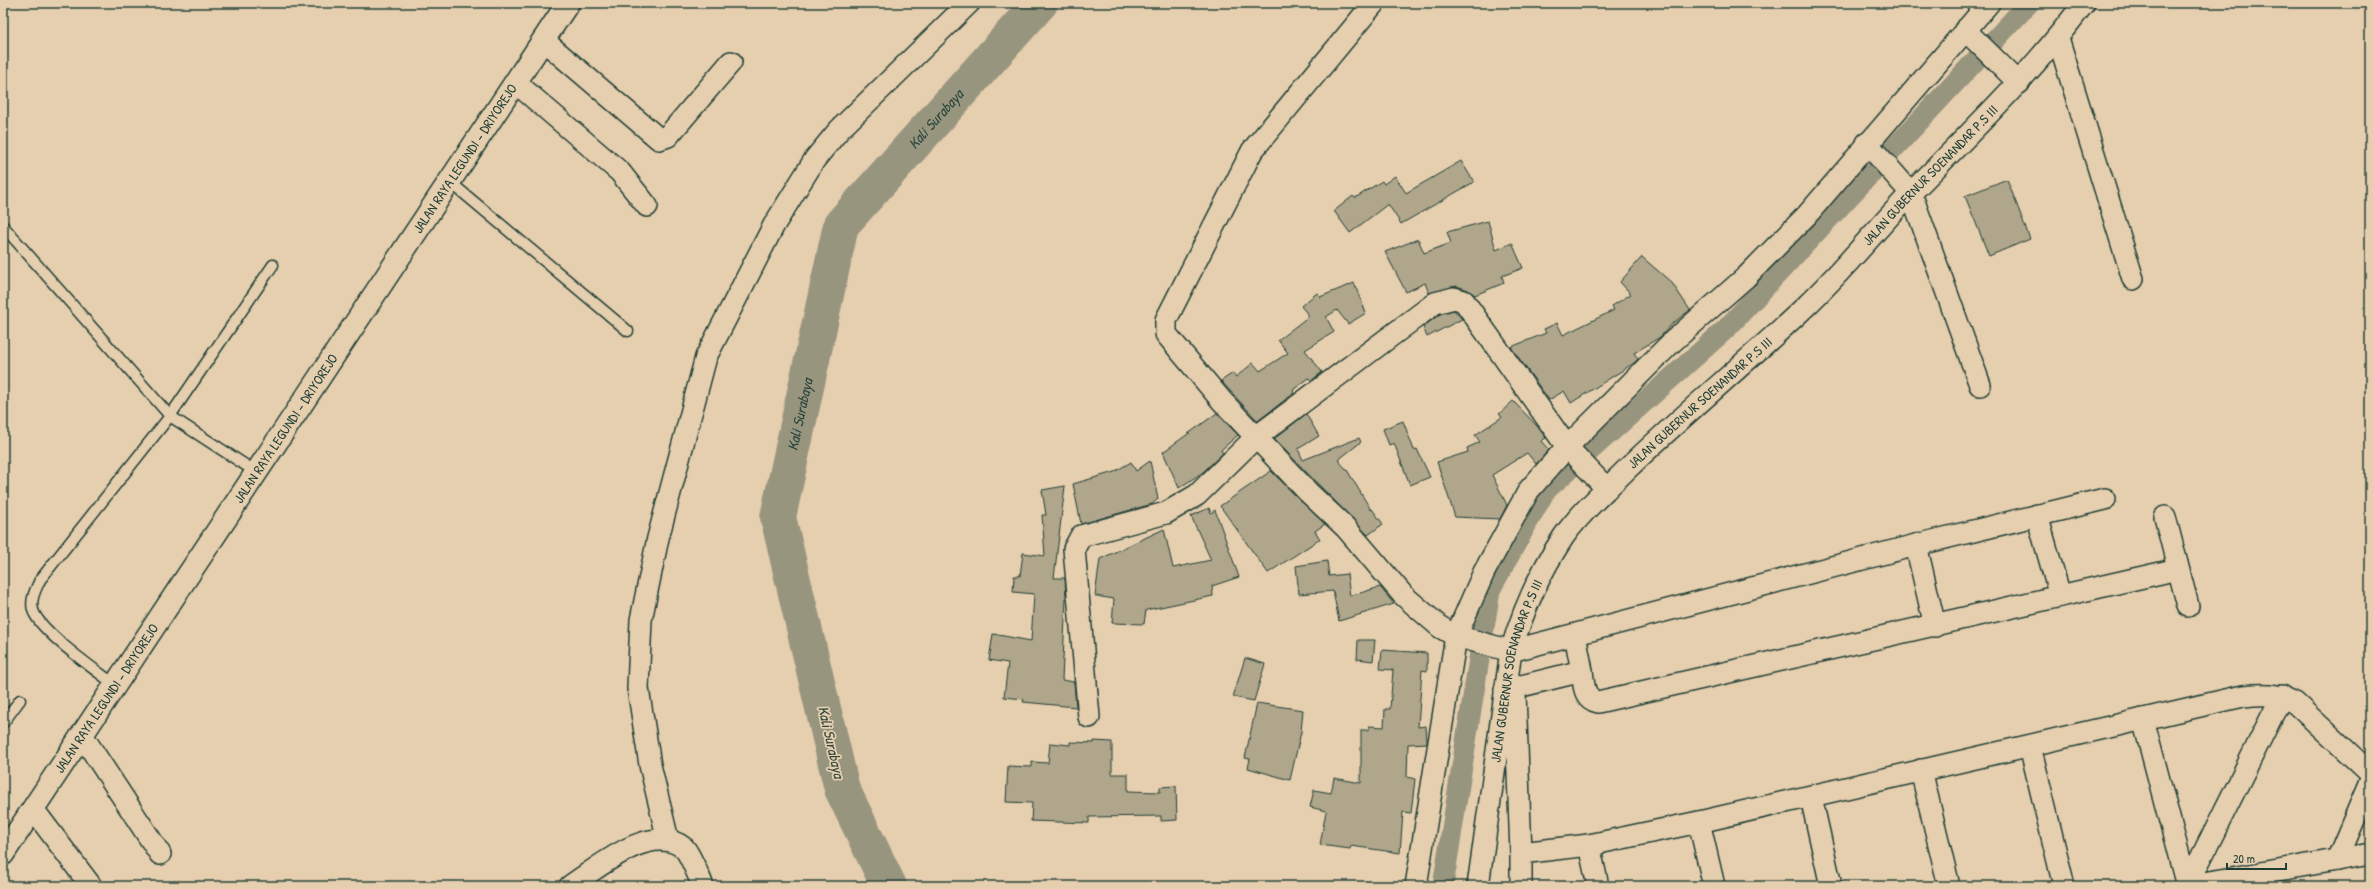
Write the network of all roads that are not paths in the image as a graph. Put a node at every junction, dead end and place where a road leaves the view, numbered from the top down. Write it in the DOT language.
graph roads {
  1 [pos="969,3"];
  2 [pos="1374,3"];
  3 [pos="1989,3"];
  4 [pos="2084,3"];
  5 [pos="564,5"];
  6 [pos="1971,36"];
  7 [pos="2058,38"];
  8 [pos="543,40"];
  9 [pos="731,62"];
  10 [pos="2014,78"];
  11 [pos="515,82"];
  12 [pos="1871,147"];
  13 [pos="449,181"];
  14 [pos="1907,188"];
  15 [pos="647,206"];
  16 [pos="3,226"];
  17 [pos="273,265"];
  18 [pos="2133,278"];
  19 [pos="628,331"];
  20 [pos="1980,385"];
  21 [pos="170,416"];
  22 [pos="1256,437"];
  23 [pos="1571,451"];
  24 [pos="256,472"];
  25 [pos="1602,484"];
  26 [pos="2105,499"];
  27 [pos="2037,515"];
  28 [pos="2165,516"];
  29 [pos="1916,545"];
  30 [pos="2178,569"];
  31 [pos="2060,596"];
  32 [pos="2188,606"];
  33 [pos="1935,626"];
  34 [pos="1575,635"];
  35 [pos="1460,638"];
  36 [pos="1505,650"];
  37 [pos="1582,672"];
  38 [pos="115,685"];
  39 [pos="1510,689"];
  40 [pos="2282,696"];
  41 [pos="20,700"];
  42 [pos="1089,717"];
  43 [pos="2143,719"];
  44 [pos="3,723"];
  45 [pos="82,735"];
  46 [pos="2030,746"];
  47 [pos="1921,770"];
  48 [pos="2370,773"];
  49 [pos="2370,782"];
  50 [pos="1811,797"];
  51 [pos="33,809"];
  52 [pos="1699,822"];
  53 [pos="668,840"];
  54 [pos="1589,845"];
  55 [pos="1521,853"];
  56 [pos="3,854"];
  57 [pos="160,854"];
  58 [pos="2370,854"];
  59 [pos="2337,860"];
  60 [pos="91,886"];
  61 [pos="570,886"];
  62 [pos="703,886"];
  63 [pos="1416,886"];
  64 [pos="1478,886"];
  65 [pos="1521,886"];
  66 [pos="1598,886"];
  67 [pos="1714,886"];
  68 [pos="1831,886"];
  69 [pos="1949,886"];
  70 [pos="2064,886"];
  71 [pos="2187,886"];
  1 -- 53 [label="street"];
  2 -- 22 [label="street"];
  3 -- 6 [label="street"];
  4 -- 7 [label="street, JALAN GUBERNUR SOENANDAR P.S III"];
  5 -- 8 [label="main road, JALAN RAYA LEGUNDI - DRIYOREJO"];
  6 -- 10 [label="street"];
  6 -- 12 [label="street"];
  7 -- 10 [label="street, JALAN GUBERNUR SOENANDAR P.S III"];
  7 -- 18 [label="street"];
  8 -- 9 [label="street"];
  8 -- 11 [label="main road, JALAN RAYA LEGUNDI - DRIYOREJO"];
  10 -- 14 [label="street, JALAN GUBERNUR SOENANDAR P.S III"];
  11 -- 13 [label="main road, JALAN RAYA LEGUNDI - DRIYOREJO"];
  11 -- 15 [label="street"];
  12 -- 14 [label="street"];
  12 -- 23 [label="street"];
  13 -- 19 [label="lane"];
  13 -- 24 [label="main road, JALAN RAYA LEGUNDI - DRIYOREJO"];
  14 -- 20 [label="street"];
  14 -- 25 [label="street, JALAN GUBERNUR SOENANDAR P.S III"];
  16 -- 21 [label="lane"];
  17 -- 21 [label="lane"];
  21 -- 24 [label="lane"];
  21 -- 38 [label="lane"];
  22 -- 23 [label="street"];
  22 -- 35 [label="street"];
  22 -- 42 [label="street"];
  23 -- 25 [label="street"];
  23 -- 35 [label="street"];
  24 -- 38 [label="main road, JALAN RAYA LEGUNDI - DRIYOREJO"];
  25 -- 36 [label="street, JALAN GUBERNUR SOENANDAR P.S III"];
  26 -- 27 [label="street"];
  27 -- 29 [label="street"];
  27 -- 31 [label="street"];
  28 -- 30 [label="street"];
  29 -- 33 [label="street"];
  29 -- 34 [label="street"];
  30 -- 31 [label="street"];
  30 -- 32 [label="street"];
  31 -- 33 [label="street"];
  33 -- 37 [label="street"];
  34 -- 36 [label="street"];
  34 -- 37 [label="street"];
  35 -- 36 [label="street"];
  35 -- 63 [label="street"];
  36 -- 39 [label="street, JALAN GUBERNUR SOENANDAR P.S III"];
  37 -- 39 [label="street"];
  38 -- 45 [label="main road, JALAN RAYA LEGUNDI - DRIYOREJO"];
  39 -- 55 [label="street"];
  39 -- 64 [label="street, JALAN GUBERNUR SOENANDAR P.S III"];
  40 -- 43 [label="street"];
  40 -- 48 [label="street"];
  40 -- 71 [label="street"];
  41 -- 44 [label="lane"];
  43 -- 46 [label="street"];
  43 -- 71 [label="street"];
  45 -- 51 [label="main road, JALAN RAYA LEGUNDI - DRIYOREJO"];
  45 -- 57 [label="street"];
  46 -- 47 [label="street"];
  46 -- 70 [label="street"];
  47 -- 50 [label="street"];
  47 -- 69 [label="street"];
  49 -- 59 [label="street"];
  50 -- 52 [label="street"];
  50 -- 68 [label="street"];
  51 -- 56 [label="main road, JALAN RAYA LEGUNDI - DRIYOREJO"];
  51 -- 60 [label="street"];
  52 -- 54 [label="street"];
  52 -- 67 [label="street"];
  53 -- 61 [label="street"];
  53 -- 62 [label="street"];
  54 -- 55 [label="street"];
  54 -- 66 [label="street"];
  55 -- 65 [label="street"];
  58 -- 59 [label="street"];
  59 -- 71 [label="street"];
}
